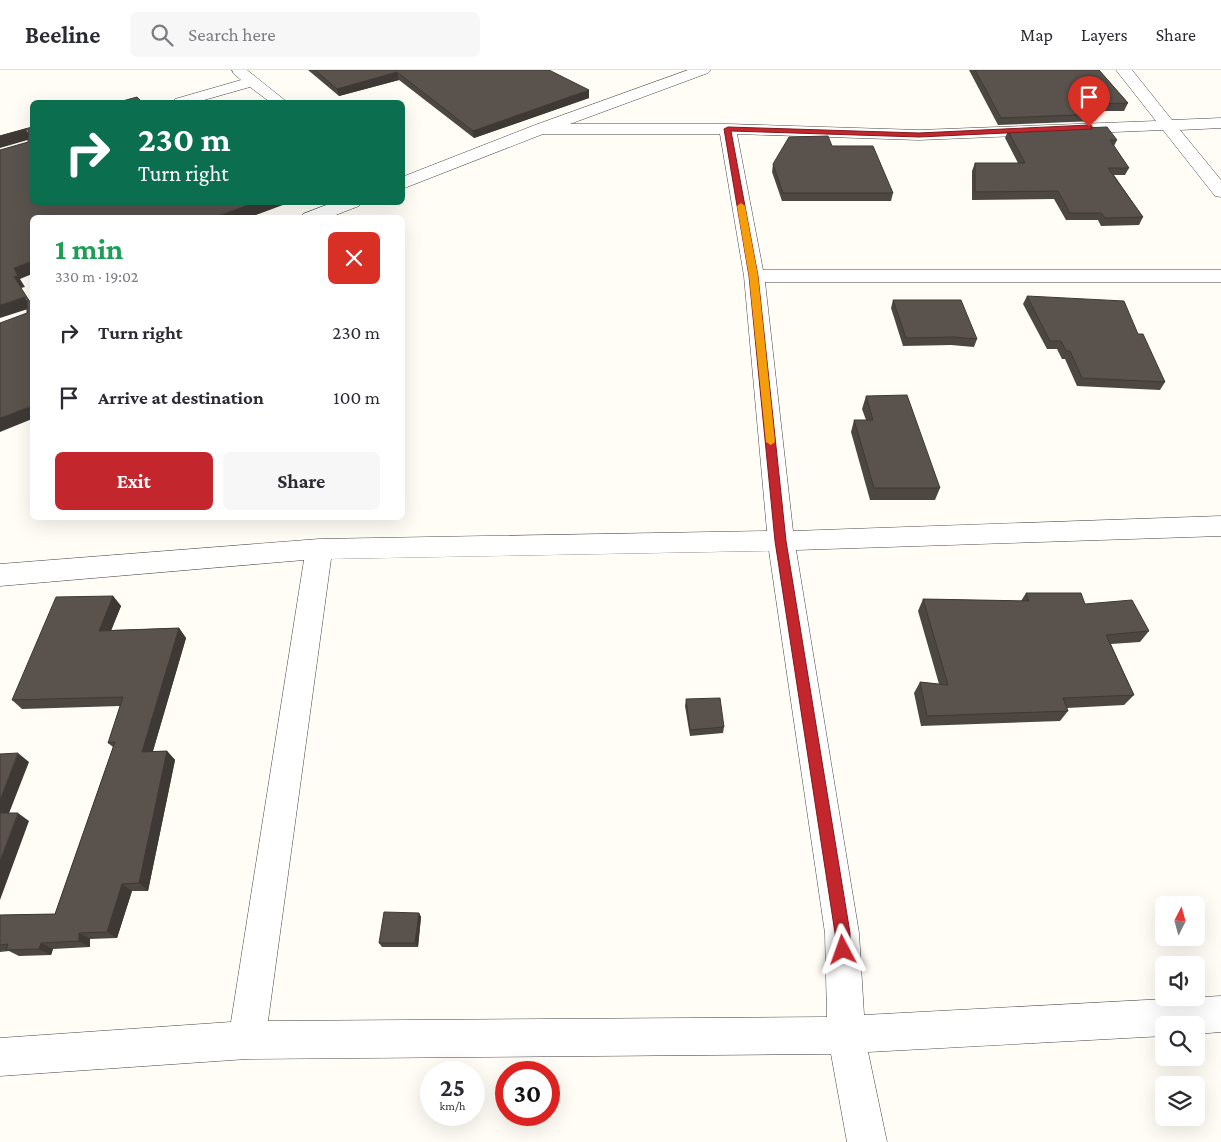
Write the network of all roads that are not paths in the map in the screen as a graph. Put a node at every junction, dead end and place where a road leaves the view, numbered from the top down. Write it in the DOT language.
graph roads {
  1 [pos="238,70"];
  2 [pos="703,70"];
  3 [pos="1124,70"];
  4 [pos="252,82"];
  5 [pos="188,100"];
  6 [pos="276,100"];
  7 [pos="1221,123"];
  8 [pos="1165,124"];
  9 [pos="541,129"];
  10 [pos="728,129"];
  11 [pos="405,183"];
  12 [pos="1221,192"];
  13 [pos="344,205"];
  14 [pos="318,215"];
  15 [pos="754,276"];
  16 [pos="1221,276"];
  17 [pos="1221,526"];
  18 [pos="781,541"];
  19 [pos="318,549"];
  20 [pos="0,575"];
  21 [pos="1221,1014"];
  22 [pos="846,1035"];
  23 [pos="247,1040"];
  24 [pos="0,1057"];
  25 [pos="867,1142"];
  1 -- 4 [label="street"];
  2 -- 9 [label="street"];
  3 -- 8 [label="street"];
  4 -- 5 [label="street"];
  4 -- 6 [label="street"];
  7 -- 8 [label="street"];
  8 -- 10 [label="street"];
  8 -- 12 [label="street"];
  9 -- 10 [label="street"];
  9 -- 11 [label="street"];
  10 -- 15 [label="street"];
  13 -- 14 [label="street"];
  15 -- 16 [label="street"];
  15 -- 18 [label="street"];
  17 -- 18 [label="street"];
  18 -- 19 [label="street"];
  18 -- 22 [label="street"];
  19 -- 20 [label="street"];
  19 -- 23 [label="street"];
  21 -- 22 [label="street"];
  22 -- 23 [label="street"];
  22 -- 25 [label="street"];
  23 -- 24 [label="street"];
}
